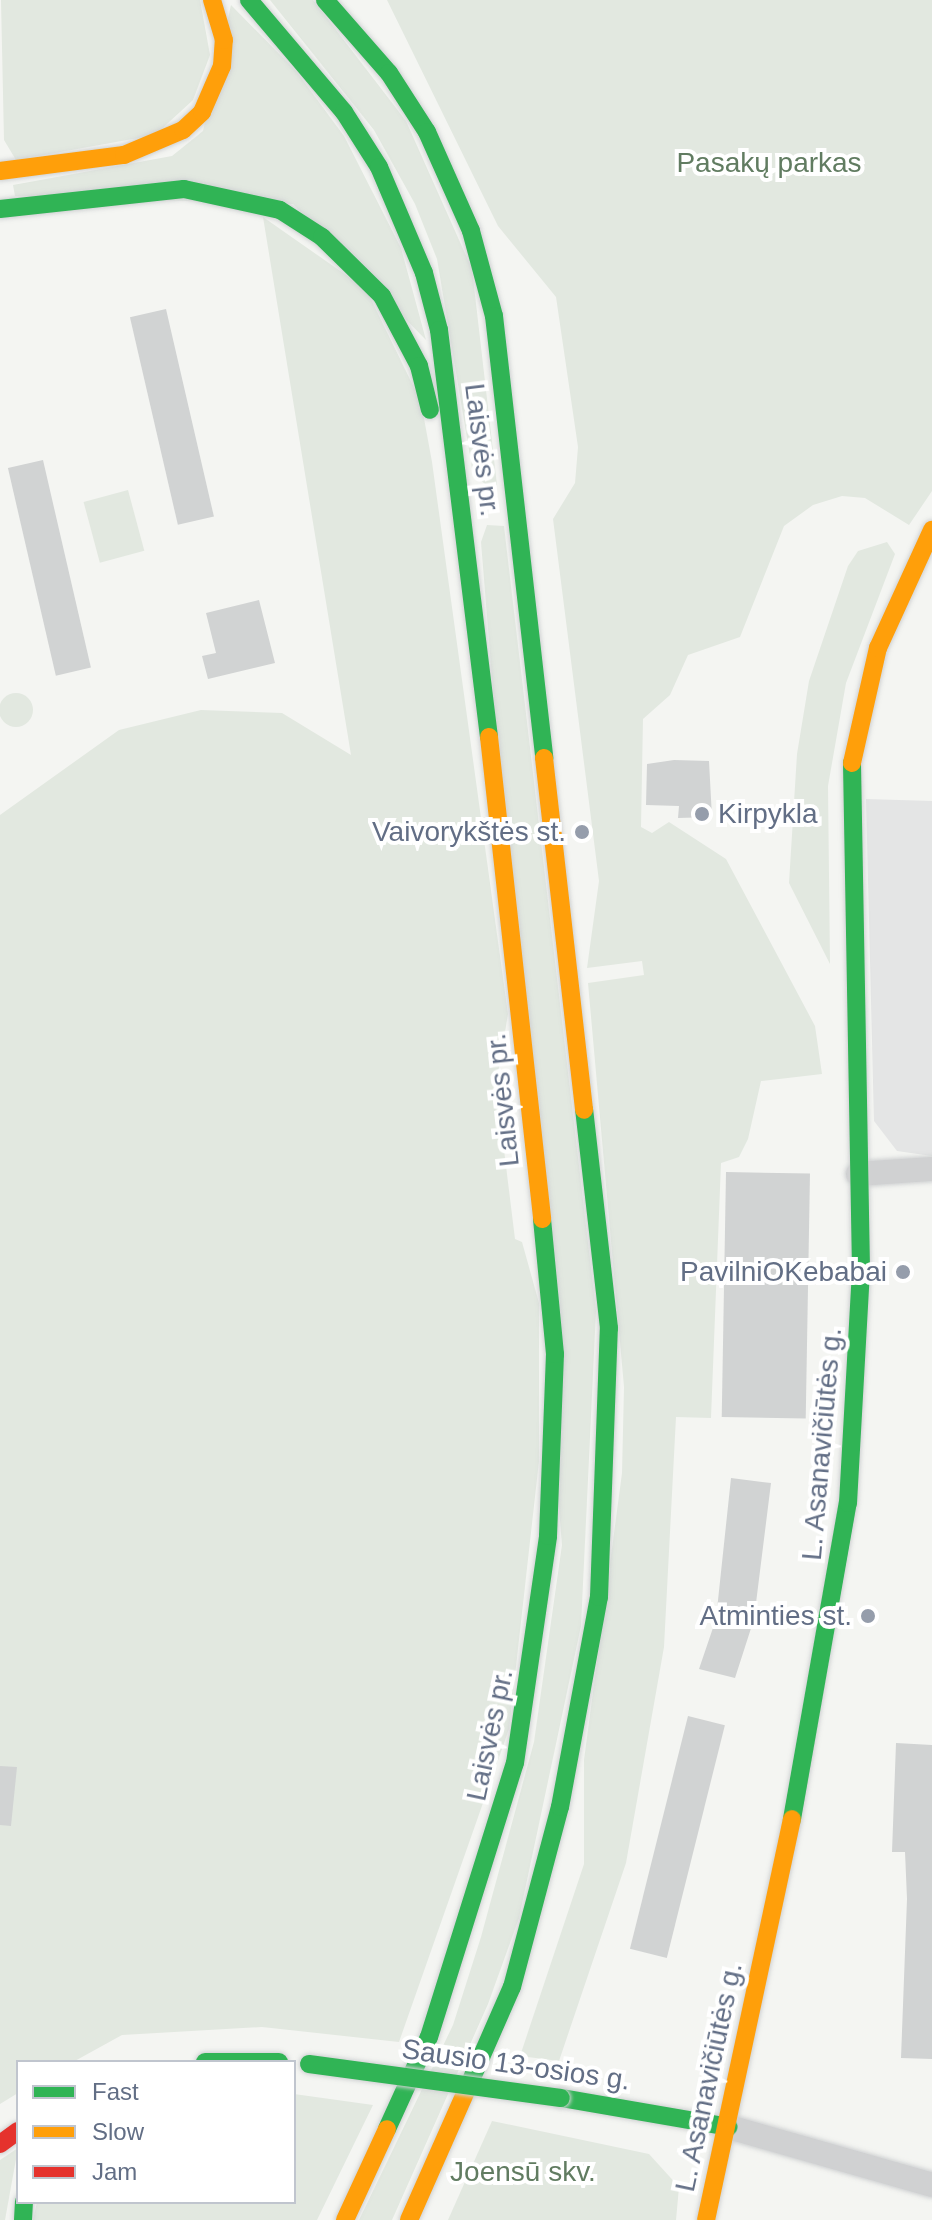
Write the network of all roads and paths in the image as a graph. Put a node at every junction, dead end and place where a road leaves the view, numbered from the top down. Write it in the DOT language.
graph roads {
  1 [pos="212,0"];
  2 [pos="249,0"];
  3 [pos="325,0"];
  4 [pos="337,0"];
  5 [pos="347,22"];
  6 [pos="0,171"];
  7 [pos="0,209"];
  8 [pos="932,530"];
  9 [pos="465,540"];
  10 [pos="932,1169"];
  11 [pos="858,1174"];
  12 [pos="301,2064"];
  13 [pos="729,2127"];
  14 [pos="932,2185"];
  15 [pos="345,2220"];
  16 [pos="409,2220"];
  17 [pos="706,2220"];
  1 -- 6 [label="main road"];
  2 -- 9 [label="main road, Laisvės pr."];
  3 -- 5 [label="main road, Laisvės pr."];
  4 -- 5 [label="main road"];
  5 -- 16 [label="main road, Laisvės pr."];
  7 -- 9 [label="main road"];
  8 -- 11 [label="main road, L. Asanavičiūtės g."];
  9 -- 15 [label="main road, Laisvės pr."];
  10 -- 11 [label="street"];
  11 -- 13 [label="main road, L. Asanavičiūtės g."];
  12 -- 13 [label="main road, Sausio 13-osios g., bridge"];
  13 -- 14 [label="street"];
  13 -- 17 [label="main road, L. Asanavičiūtės g."];
}
